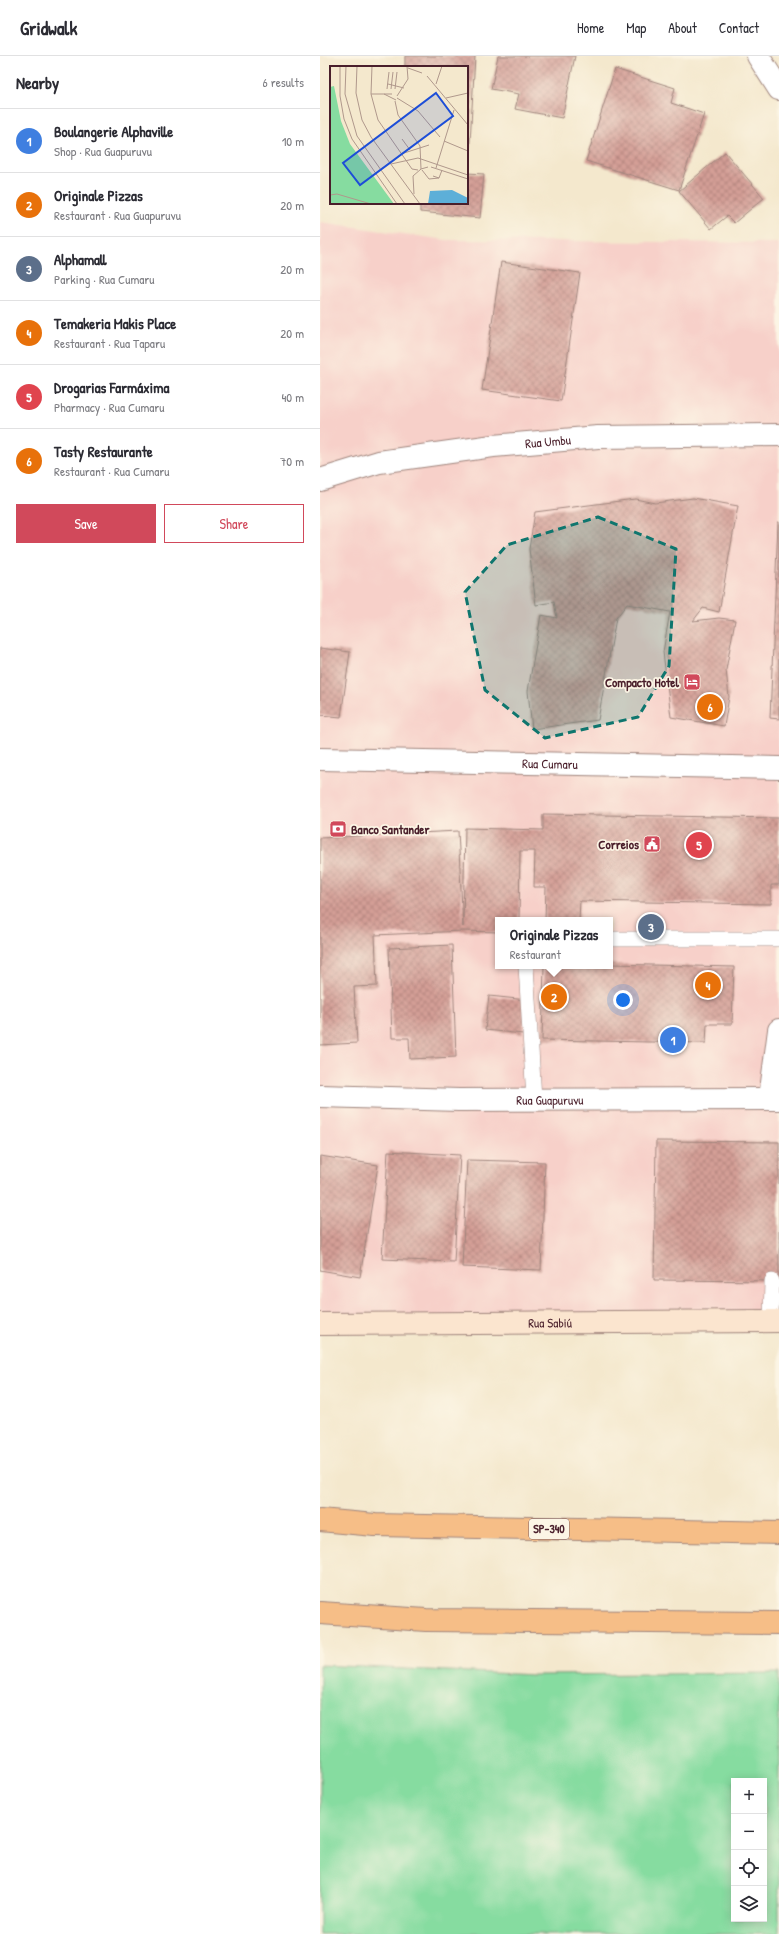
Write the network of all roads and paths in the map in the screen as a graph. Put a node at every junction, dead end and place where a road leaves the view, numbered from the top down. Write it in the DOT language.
graph roads {
  1 [pos="758,56"];
  2 [pos="779,83"];
  3 [pos="779,435"];
  4 [pos="320,480"];
  5 [pos="320,759"];
  6 [pos="779,768"];
  7 [pos="613,939"];
  8 [pos="779,939"];
  9 [pos="526,969"];
  10 [pos="779,1030"];
  11 [pos="320,1096"];
  12 [pos="534,1099"];
  13 [pos="774,1099"];
  14 [pos="772,1281"];
  15 [pos="775,1321"];
  16 [pos="320,1324"];
  17 [pos="320,1520"];
  18 [pos="779,1533"];
  19 [pos="320,1613"];
  20 [pos="779,1623"];
  1 -- 2 [label="street"];
  3 -- 4 [label="street, Rua Umbu"];
  5 -- 6 [label="street, Rua Cumaru"];
  7 -- 8 [label="lane"];
  9 -- 12 [label="lane"];
  10 -- 13 [label="street"];
  11 -- 12 [label="street, Rua Guapuruvu"];
  12 -- 13 [label="street, Rua Guapuruvu"];
  14 -- 15 [label="lane"];
  15 -- 16 [label="main road, Rua Sabiú"];
  17 -- 18 [label="highway, SP-340"];
  19 -- 20 [label="highway"];
}
